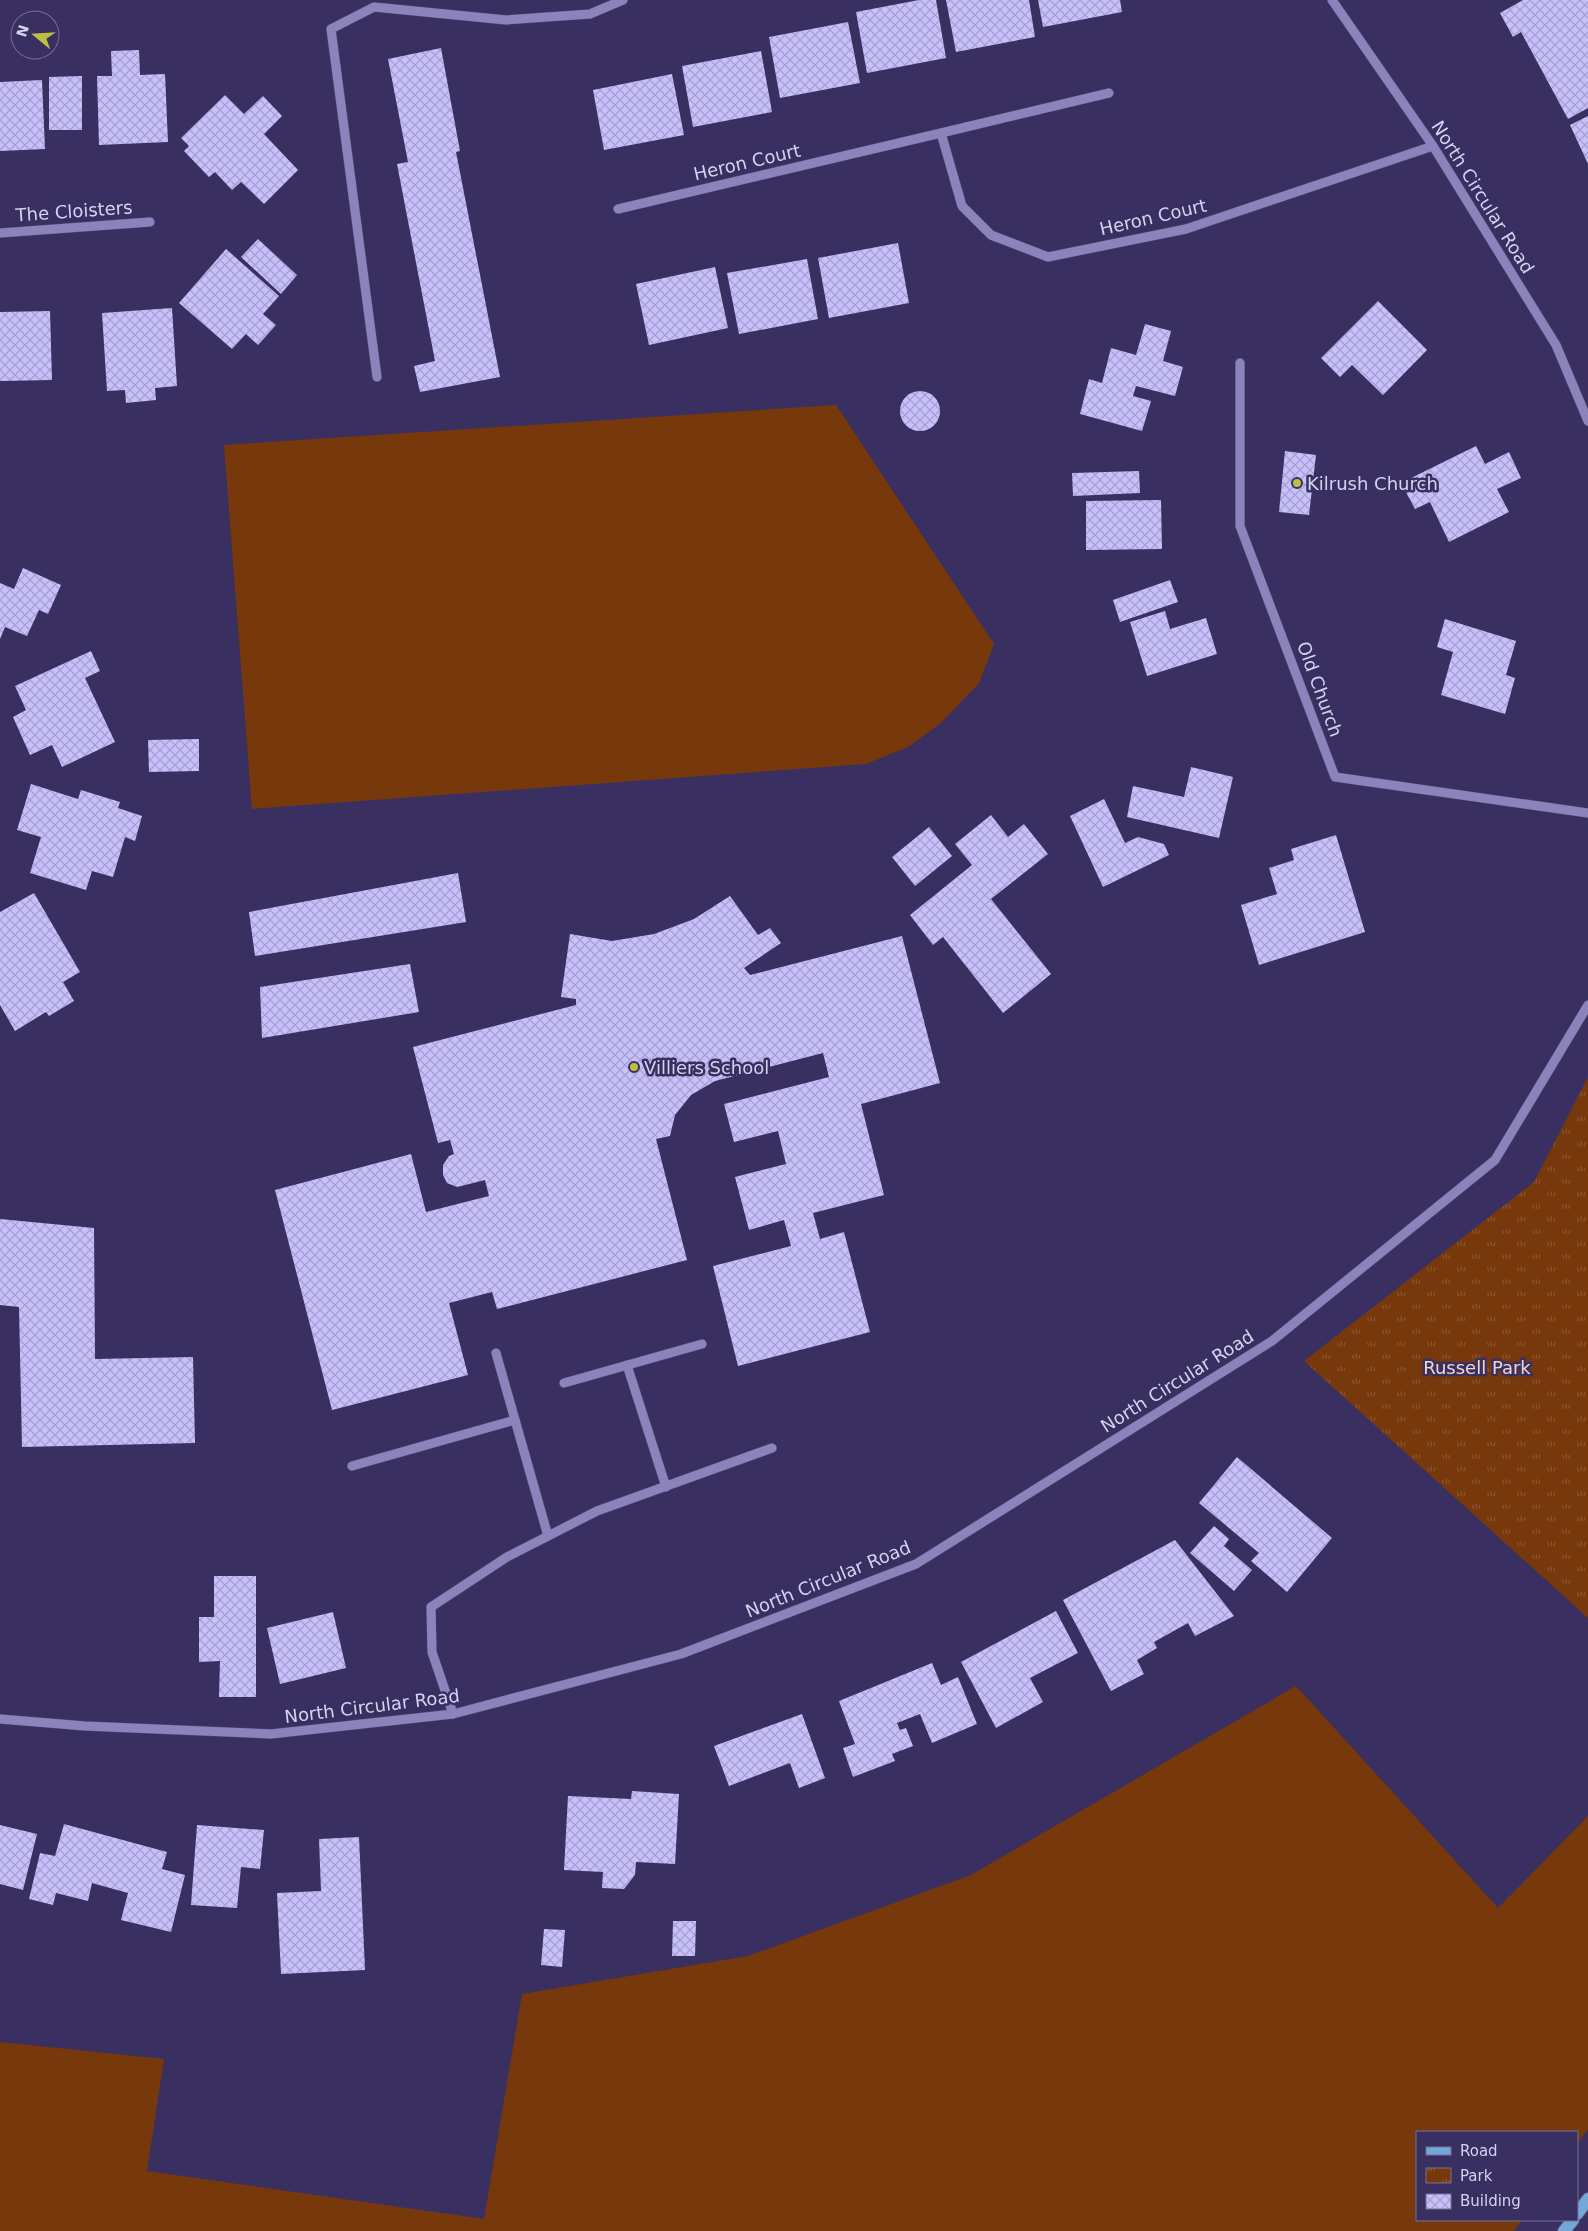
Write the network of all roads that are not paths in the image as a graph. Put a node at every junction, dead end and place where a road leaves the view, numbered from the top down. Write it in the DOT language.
graph roads {
  1 [pos="623,0"];
  2 [pos="1332,0"];
  3 [pos="1109,93"];
  4 [pos="941,133"];
  5 [pos="1433,146"];
  6 [pos="618,209"];
  7 [pos="150,222"];
  8 [pos="0,233"];
  9 [pos="1240,363"];
  10 [pos="377,377"];
  11 [pos="1588,421"];
  12 [pos="1588,813"];
  13 [pos="1588,1005"];
  14 [pos="702,1344"];
  15 [pos="496,1353"];
  16 [pos="628,1365"];
  17 [pos="564,1383"];
  18 [pos="515,1420"];
  19 [pos="772,1448"];
  20 [pos="352,1466"];
  21 [pos="666,1487"];
  22 [pos="548,1536"];
  23 [pos="453,1714"];
  24 [pos="0,1719"];
  25 [pos="1588,2198"];
  26 [pos="1578,2213"];
  27 [pos="1572,2221"];
  28 [pos="1564,2231"];
  1 -- 10 [label="street"];
  2 -- 5 [label="street, North Circular Road"];
  3 -- 4 [label="street, Heron Court"];
  4 -- 5 [label="street, Heron Court"];
  4 -- 6 [label="street, Heron Court"];
  5 -- 11 [label="street, North Circular Road"];
  7 -- 8 [label="street, The Cloisters"];
  9 -- 12 [label="street, Old Church"];
  13 -- 23 [label="street, North Circular Road"];
  14 -- 16 [label="street"];
  15 -- 18 [label="street"];
  16 -- 17 [label="street"];
  16 -- 21 [label="street"];
  18 -- 20 [label="street"];
  18 -- 22 [label="street"];
  19 -- 21 [label="street"];
  21 -- 22 [label="street"];
  22 -- 23 [label="street"];
  23 -- 24 [label="street, North Circular Road"];
  25 -- 26 [label="main road"];
  27 -- 28 [label="main road"];
}
